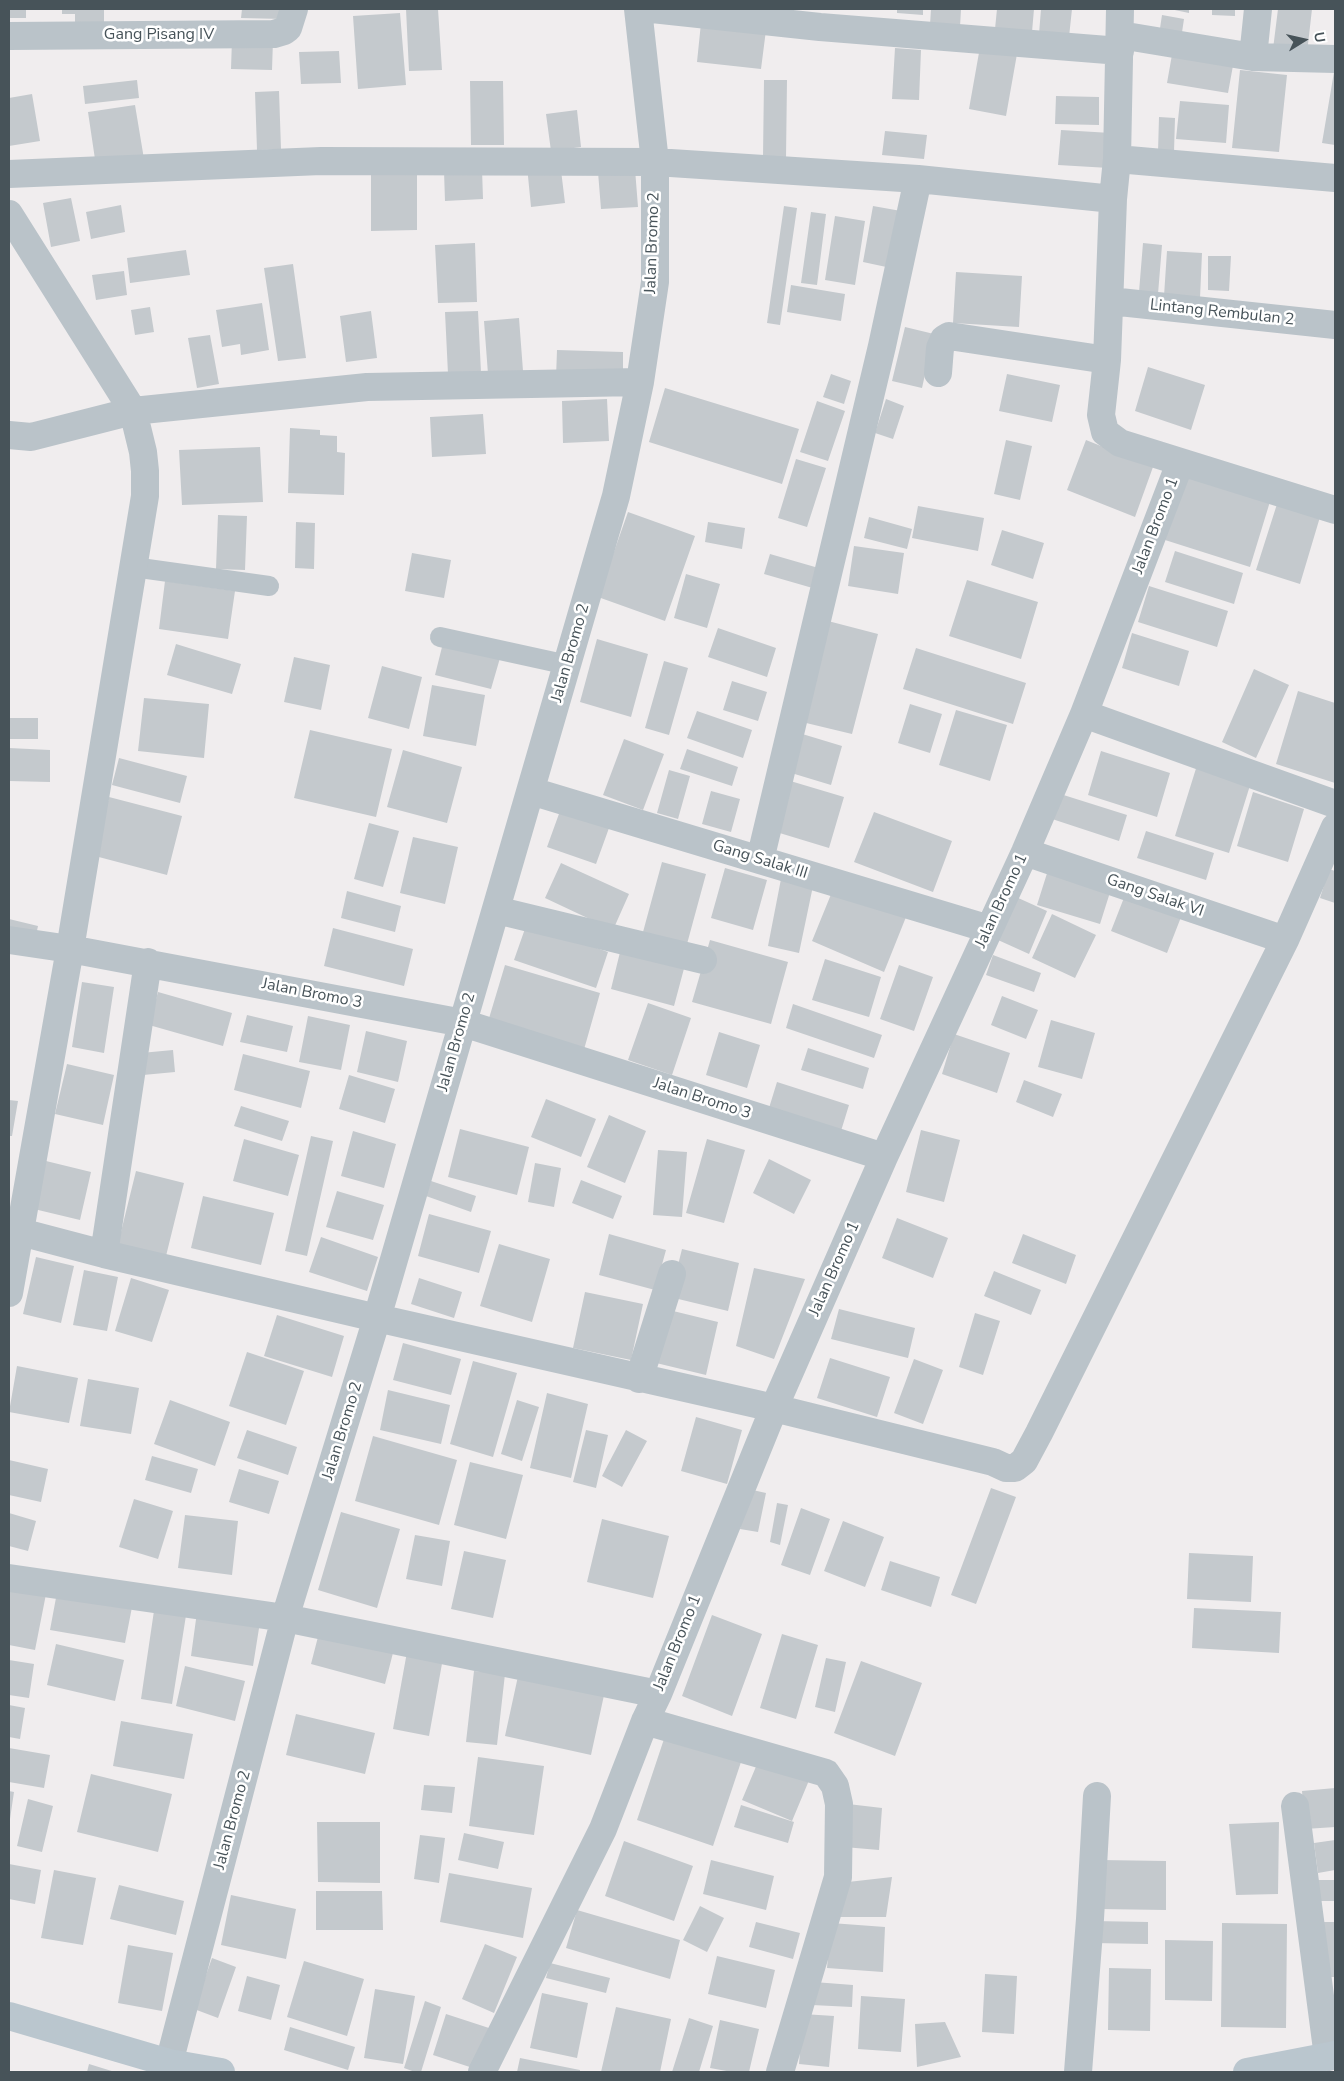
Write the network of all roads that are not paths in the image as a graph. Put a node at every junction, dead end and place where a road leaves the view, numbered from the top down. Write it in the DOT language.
graph roads {
  1 [pos="294,9"];
  2 [pos="638,9"];
  3 [pos="652,9"];
  4 [pos="1258,9"];
  5 [pos="1120,32"];
  6 [pos="9,36"];
  7 [pos="1253,57"];
  8 [pos="1335,59"];
  9 [pos="1117,159"];
  10 [pos="655,162"];
  11 [pos="9,174"];
  12 [pos="1335,178"];
  13 [pos="918,179"];
  14 [pos="1113,199"];
  15 [pos="9,214"];
  16 [pos="1110,301"];
  17 [pos="1335,325"];
  18 [pos="1107,360"];
  19 [pos="938,373"];
  20 [pos="640,382"];
  21 [pos="133,411"];
  22 [pos="9,435"];
  23 [pos="1180,463"];
  24 [pos="1335,510"];
  25 [pos="133,566"];
  26 [pos="269,586"];
  27 [pos="440,637"];
  28 [pos="568,665"];
  29 [pos="1084,714"];
  30 [pos="531,791"];
  31 [pos="1335,804"];
  32 [pos="1335,827"];
  33 [pos="1024,852"];
  34 [pos="760,860"];
  35 [pos="496,910"];
  36 [pos="989,929"];
  37 [pos="9,940"];
  38 [pos="1285,940"];
  39 [pos="70,949"];
  40 [pos="703,960"];
  41 [pos="148,962"];
  42 [pos="463,1023"];
  43 [pos="884,1157"];
  44 [pos="14,1230"];
  45 [pos="104,1254"];
  46 [pos="672,1274"];
  47 [pos="9,1293"];
  48 [pos="377,1318"];
  49 [pos="639,1379"];
  50 [pos="774,1408"];
  51 [pos="9,1578"];
  52 [pos="285,1618"];
  53 [pos="658,1694"];
  54 [pos="645,1721"];
  55 [pos="1097,1796"];
  56 [pos="1295,1806"];
  57 [pos="9,2016"];
  58 [pos="1332,2056"];
  59 [pos="168,2067"];
  60 [pos="1264,2071"];
  61 [pos="221,2072"];
  62 [pos="482,2072"];
  63 [pos="780,2072"];
  64 [pos="1078,2072"];
  1 -- 6 [label="street, Gang Pisang IV"];
  2 -- 10 [label="street, Jalan Bromo 2"];
  3 -- 5 [label="street"];
  4 -- 7 [label="street"];
  5 -- 7 [label="street"];
  5 -- 9 [label="street"];
  7 -- 8 [label="street"];
  9 -- 12 [label="street"];
  9 -- 14 [label="street"];
  10 -- 11 [label="street"];
  10 -- 13 [label="street"];
  10 -- 20 [label="street, Jalan Bromo 2"];
  13 -- 14 [label="street"];
  13 -- 34 [label="street"];
  14 -- 16 [label="street"];
  15 -- 21 [label="street"];
  16 -- 17 [label="street, Lintang Rembulan 2"];
  16 -- 18 [label="street"];
  18 -- 19 [label="street"];
  18 -- 23 [label="street"];
  20 -- 21 [label="street"];
  20 -- 28 [label="street, Jalan Bromo 2"];
  21 -- 22 [label="street"];
  21 -- 25 [label="street"];
  23 -- 24 [label="street"];
  23 -- 29 [label="street, Jalan Bromo 1"];
  25 -- 26 [label="lane"];
  25 -- 39 [label="street"];
  27 -- 28 [label="lane"];
  28 -- 30 [label="street, Jalan Bromo 2"];
  29 -- 31 [label="street"];
  29 -- 33 [label="street, Jalan Bromo 1"];
  30 -- 34 [label="street, Gang Salak III"];
  30 -- 35 [label="street, Jalan Bromo 2"];
  32 -- 38 [label="street"];
  33 -- 36 [label="street, Jalan Bromo 1"];
  33 -- 38 [label="street, Gang Salak VI"];
  34 -- 36 [label="street, Gang Salak III"];
  35 -- 40 [label="street"];
  35 -- 42 [label="street, Jalan Bromo 2"];
  36 -- 43 [label="street, Jalan Bromo 1"];
  37 -- 39 [label="street, Jalan Bromo 3"];
  38 -- 50 [label="street"];
  39 -- 41 [label="street, Jalan Bromo 3"];
  39 -- 44 [label="street"];
  41 -- 42 [label="street, Jalan Bromo 3"];
  41 -- 45 [label="street"];
  42 -- 43 [label="street, Jalan Bromo 3"];
  42 -- 48 [label="street, Jalan Bromo 2"];
  43 -- 50 [label="street, Jalan Bromo 1"];
  44 -- 45 [label="street"];
  44 -- 47 [label="street"];
  45 -- 48 [label="street"];
  46 -- 49 [label="street"];
  48 -- 49 [label="street"];
  48 -- 52 [label="street, Jalan Bromo 2"];
  49 -- 50 [label="street"];
  50 -- 53 [label="street, Jalan Bromo 1"];
  51 -- 52 [label="street"];
  52 -- 53 [label="street"];
  52 -- 59 [label="street, Jalan Bromo 2"];
  53 -- 54 [label="street, Jalan Bromo 1"];
  54 -- 62 [label="street, Jalan Bromo 1"];
  54 -- 63 [label="street"];
  55 -- 64 [label="street"];
  56 -- 58 [label="street"];
  57 -- 59 [label="main road"];
  58 -- 60 [label="main road"];
  59 -- 61 [label="main road"];
}
